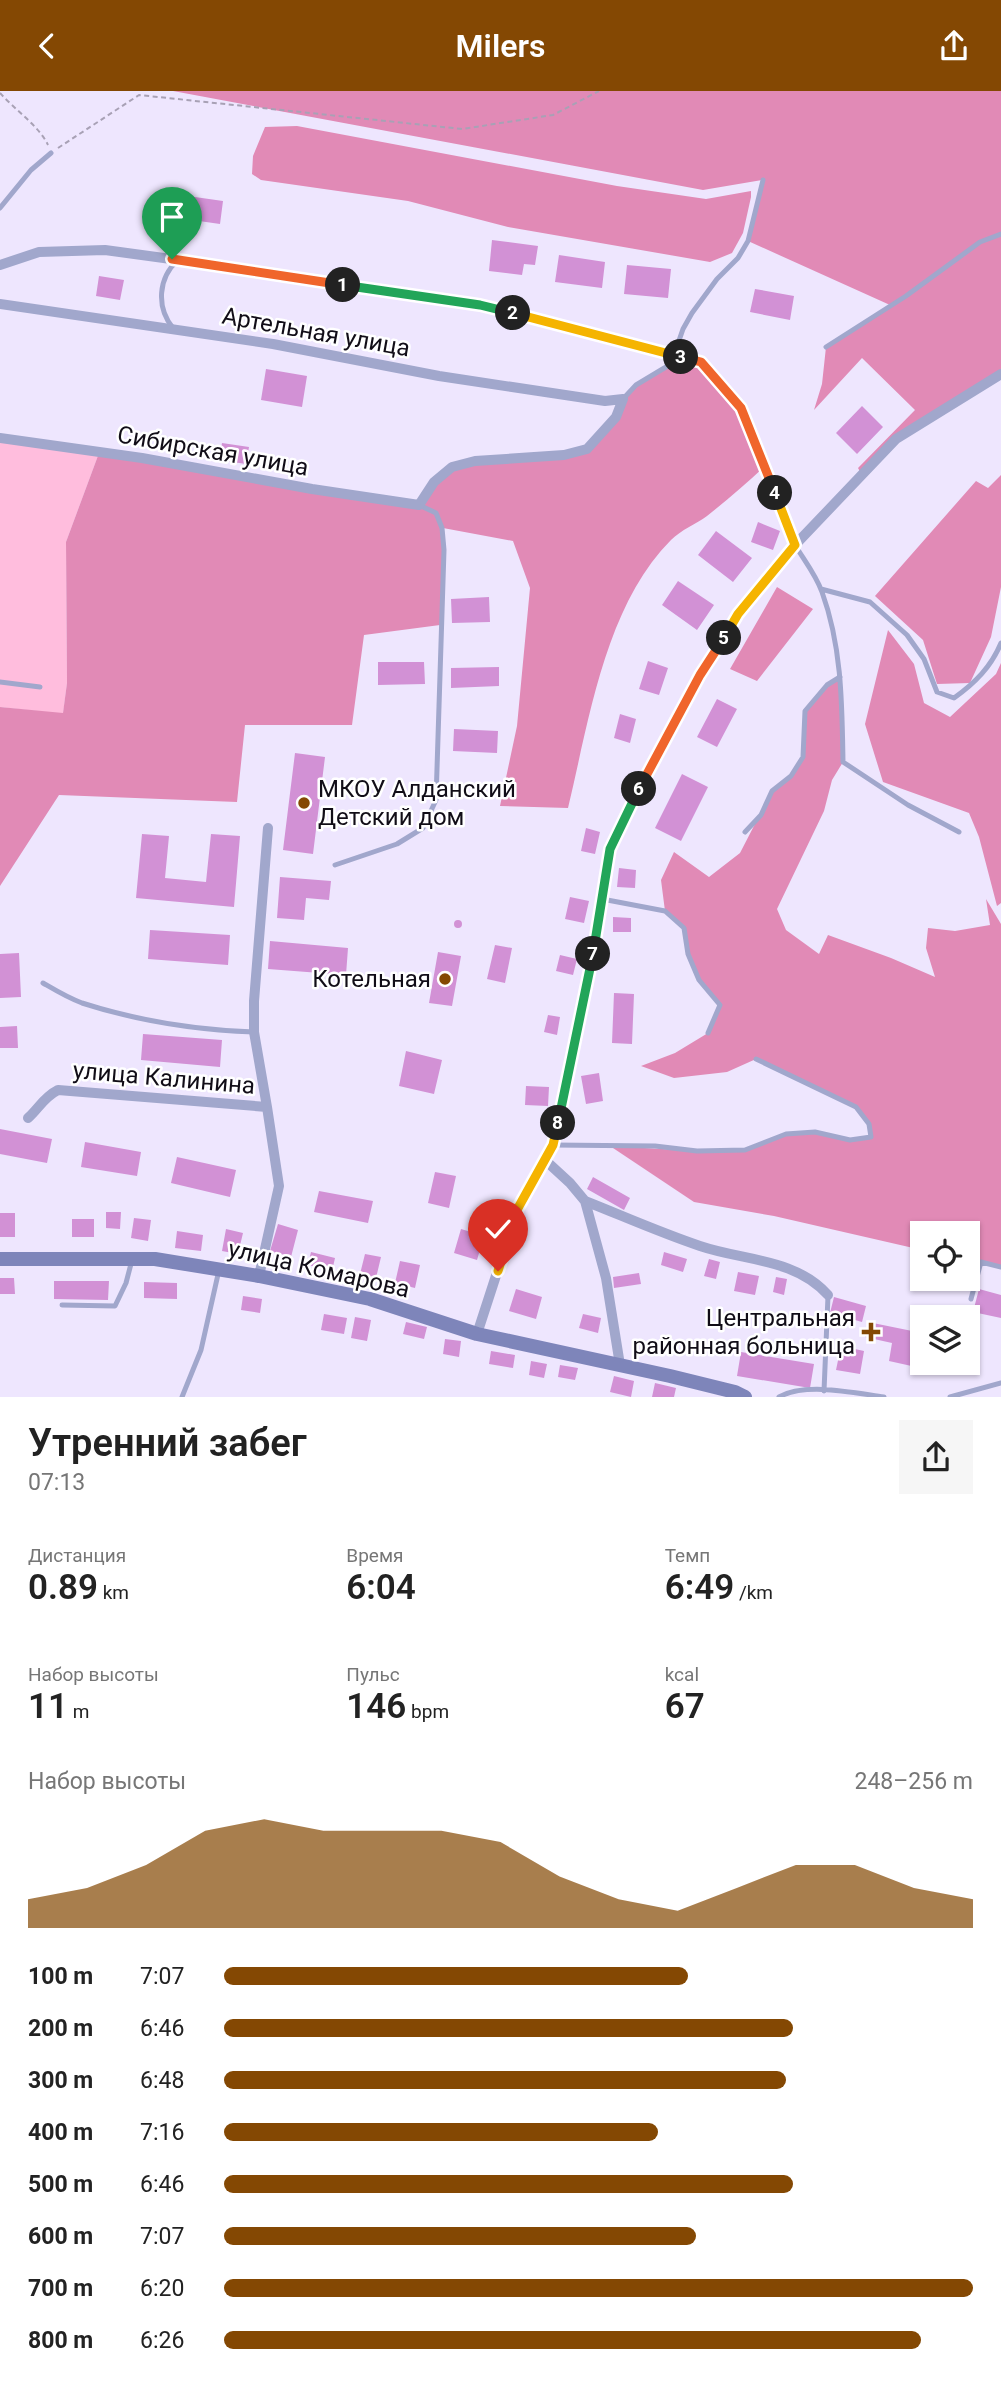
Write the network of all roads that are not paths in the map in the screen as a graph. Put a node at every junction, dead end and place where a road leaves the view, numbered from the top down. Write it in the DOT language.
graph roads {
  1 [pos="51,153"];
  2 [pos="763,180"];
  3 [pos="0,208"];
  4 [pos="1001,234"];
  5 [pos="178,260"];
  6 [pos="0,265"];
  7 [pos="0,304"];
  8 [pos="174,329"];
  9 [pos="827,347"];
  10 [pos="674,355"];
  11 [pos="1001,374"];
  12 [pos="624,399"];
  13 [pos="0,437"];
  14 [pos="419,505"];
  15 [pos="795,545"];
  16 [pos="821,589"];
  17 [pos="1001,643"];
  18 [pos="840,677"];
  19 [pos="0,682"];
  20 [pos="40,687"];
  21 [pos="268,828"];
  22 [pos="745,832"];
  23 [pos="959,832"];
  24 [pos="335,865"];
  25 [pos="602,899"];
  26 [pos="43,983"];
  27 [pos="254,1032"];
  28 [pos="708,1033"];
  29 [pos="756,1059"];
  30 [pos="267,1107"];
  31 [pos="28,1118"];
  32 [pos="553,1145"];
  33 [pos="545,1160"];
  34 [pos="585,1201"];
  35 [pos="0,1259"];
  36 [pos="132,1259"];
  37 [pos="1001,1267"];
  38 [pos="219,1270"];
  39 [pos="259,1276"];
  40 [pos="828,1295"];
  41 [pos="971,1299"];
  42 [pos="62,1305"];
  43 [pos="477,1334"];
  44 [pos="620,1365"];
  45 [pos="1001,1383"];
  46 [pos="824,1391"];
  47 [pos="845,1394"];
  48 [pos="182,1397"];
  49 [pos="745,1397"];
  50 [pos="779,1397"];
  51 [pos="884,1397"];
  52 [pos="953,1397"];
  1 -- 3 [label="lane"];
  2 -- 10 [label="lane"];
  4 -- 9 [label="lane"];
  5 -- 6 [label="street"];
  5 -- 8 [label="lane"];
  5 -- 10 [label="street"];
  7 -- 8 [label="street, Артельная улица"];
  8 -- 12 [label="street, Артельная улица"];
  10 -- 12 [label="lane"];
  10 -- 15 [label="street"];
  11 -- 15 [label="street"];
  12 -- 14 [label="street"];
  13 -- 14 [label="street, Сибирская улица"];
  14 -- 24 [label="lane"];
  15 -- 16 [label="lane"];
  15 -- 25 [label="street"];
  16 -- 17 [label="lane"];
  16 -- 18 [label="lane"];
  18 -- 22 [label="lane"];
  18 -- 23 [label="lane"];
  19 -- 20 [label="lane"];
  21 -- 27 [label="street, улица Калинина"];
  25 -- 28 [label="lane"];
  25 -- 32 [label="street"];
  26 -- 27 [label="lane"];
  27 -- 30 [label="street, улица Калинина"];
  29 -- 32 [label="lane"];
  30 -- 31 [label="street, улица Калинина"];
  30 -- 39 [label="street, улица Калинина"];
  32 -- 33 [label="street"];
  33 -- 34 [label="street"];
  33 -- 43 [label="street"];
  34 -- 40 [label="street"];
  34 -- 44 [label="street"];
  35 -- 36 [label="street, улица Комарова"];
  36 -- 38 [label="street, улица Комарова"];
  36 -- 42 [label="lane"];
  37 -- 41 [label="lane"];
  38 -- 39 [label="street, улица Комарова"];
  38 -- 48 [label="lane"];
  39 -- 43 [label="street, улица Комарова"];
  40 -- 46 [label="lane"];
  43 -- 44 [label="street, улица Комарова"];
  44 -- 49 [label="street, улица Комарова"];
  45 -- 52 [label="lane"];
  46 -- 47 [label="lane"];
  46 -- 50 [label="lane"];
  47 -- 51 [label="lane"];
}
